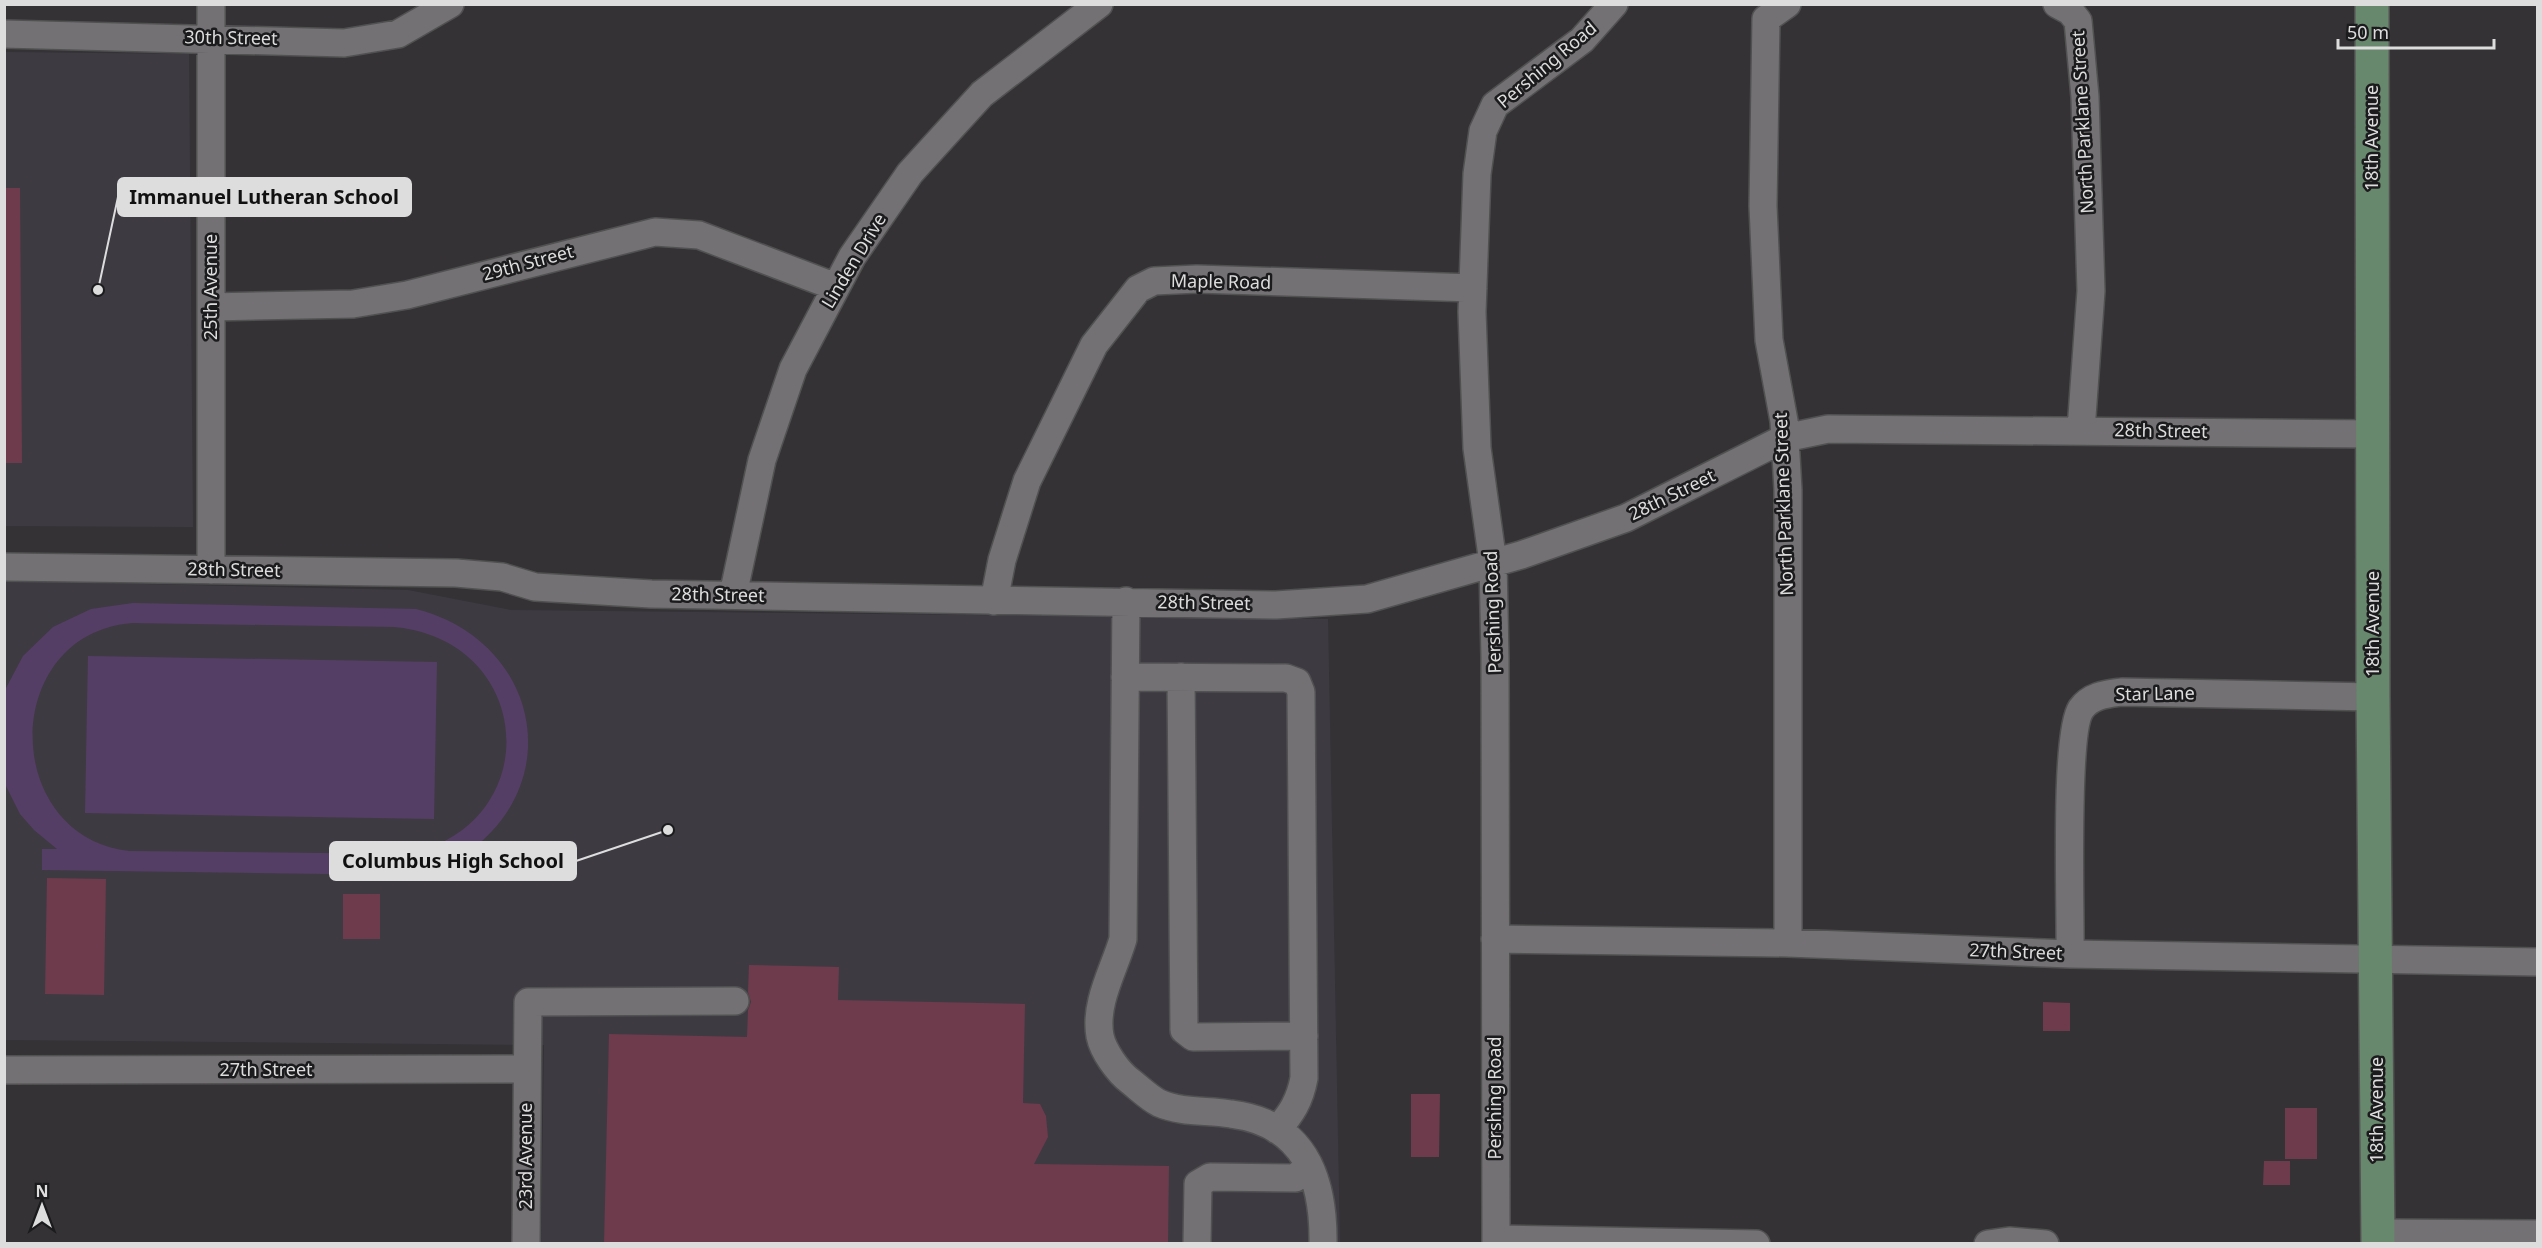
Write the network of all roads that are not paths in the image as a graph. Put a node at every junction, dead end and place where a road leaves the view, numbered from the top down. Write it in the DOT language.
graph roads {
  1 [pos="211,4"];
  2 [pos="450,4"];
  3 [pos="1099,4"];
  4 [pos="1614,4"];
  5 [pos="1787,4"];
  6 [pos="2057,4"];
  7 [pos="2372,4"];
  8 [pos="4,34"];
  9 [pos="211,38"];
  10 [pos="836,287"];
  11 [pos="1473,288"];
  12 [pos="211,307"];
  13 [pos="2081,430"];
  14 [pos="2373,434"];
  15 [pos="1785,438"];
  16 [pos="1493,563"];
  17 [pos="4,567"];
  18 [pos="211,570"];
  19 [pos="733,596"];
  20 [pos="994,601"];
  21 [pos="1126,601"];
  22 [pos="1125,677"];
  23 [pos="1181,677"];
  24 [pos="2373,697"];
  25 [pos="1495,939"];
  26 [pos="1788,943"];
  27 [pos="2070,954"];
  28 [pos="2376,959"];
  29 [pos="2538,962"];
  30 [pos="735,1001"];
  31 [pos="1304,1036"];
  32 [pos="527,1069"];
  33 [pos="4,1070"];
  34 [pos="1277,1130"];
  35 [pos="1309,1166"];
  36 [pos="2538,1233"];
  37 [pos="2378,1238"];
  38 [pos="1496,1241"];
  39 [pos="526,1244"];
  40 [pos="1197,1244"];
  41 [pos="1323,1244"];
  42 [pos="1756,1244"];
  43 [pos="1988,1244"];
  44 [pos="2045,1244"];
  1 -- 9 [label="street, 25th Avenue"];
  2 -- 9 [label="street, 30th Street"];
  3 -- 10 [label="street, Linden Drive"];
  4 -- 11 [label="street, Pershing Road"];
  5 -- 15 [label="street, North Parklane Street"];
  6 -- 13 [label="street, North Parklane Street"];
  7 -- 14 [label="main road, 18th Avenue"];
  8 -- 9 [label="street, 30th Street"];
  9 -- 12 [label="street, 25th Avenue"];
  10 -- 12 [label="street, 29th Street"];
  10 -- 19 [label="street, Linden Drive"];
  11 -- 16 [label="street, Pershing Road"];
  11 -- 20 [label="street, Maple Road"];
  12 -- 18 [label="street, 25th Avenue"];
  13 -- 14 [label="street, 28th Street"];
  13 -- 15 [label="street, 28th Street"];
  14 -- 24 [label="main road, 18th Avenue"];
  15 -- 16 [label="street, 28th Street"];
  15 -- 26 [label="street, North Parklane Street"];
  16 -- 21 [label="street, 28th Street"];
  16 -- 25 [label="street, Pershing Road"];
  17 -- 18 [label="street, 28th Street"];
  18 -- 19 [label="street, 28th Street"];
  19 -- 20 [label="street, 28th Street"];
  20 -- 21 [label="street, 28th Street"];
  21 -- 22 [label="street"];
  22 -- 23 [label="street"];
  22 -- 34 [label="street"];
  23 -- 31 [label="street"];
  23 -- 31 [label="street"];
  24 -- 27 [label="street, Star Lane"];
  24 -- 28 [label="main road, 18th Avenue"];
  25 -- 26 [label="street, 27th Street"];
  25 -- 38 [label="street, Pershing Road"];
  26 -- 27 [label="street, 27th Street"];
  27 -- 28 [label="street, 27th Street"];
  28 -- 29 [label="street, 27th Street"];
  28 -- 37 [label="main road, 18th Avenue"];
  30 -- 32 [label="street, 23rd Avenue"];
  31 -- 34 [label="street"];
  32 -- 33 [label="street, 27th Street"];
  32 -- 39 [label="street, 23rd Avenue"];
  34 -- 35 [label="street"];
  35 -- 40 [label="street"];
  35 -- 41 [label="street"];
  36 -- 37 [label="street"];
  38 -- 42 [label="street"];
  43 -- 44 [label="street"];
}
